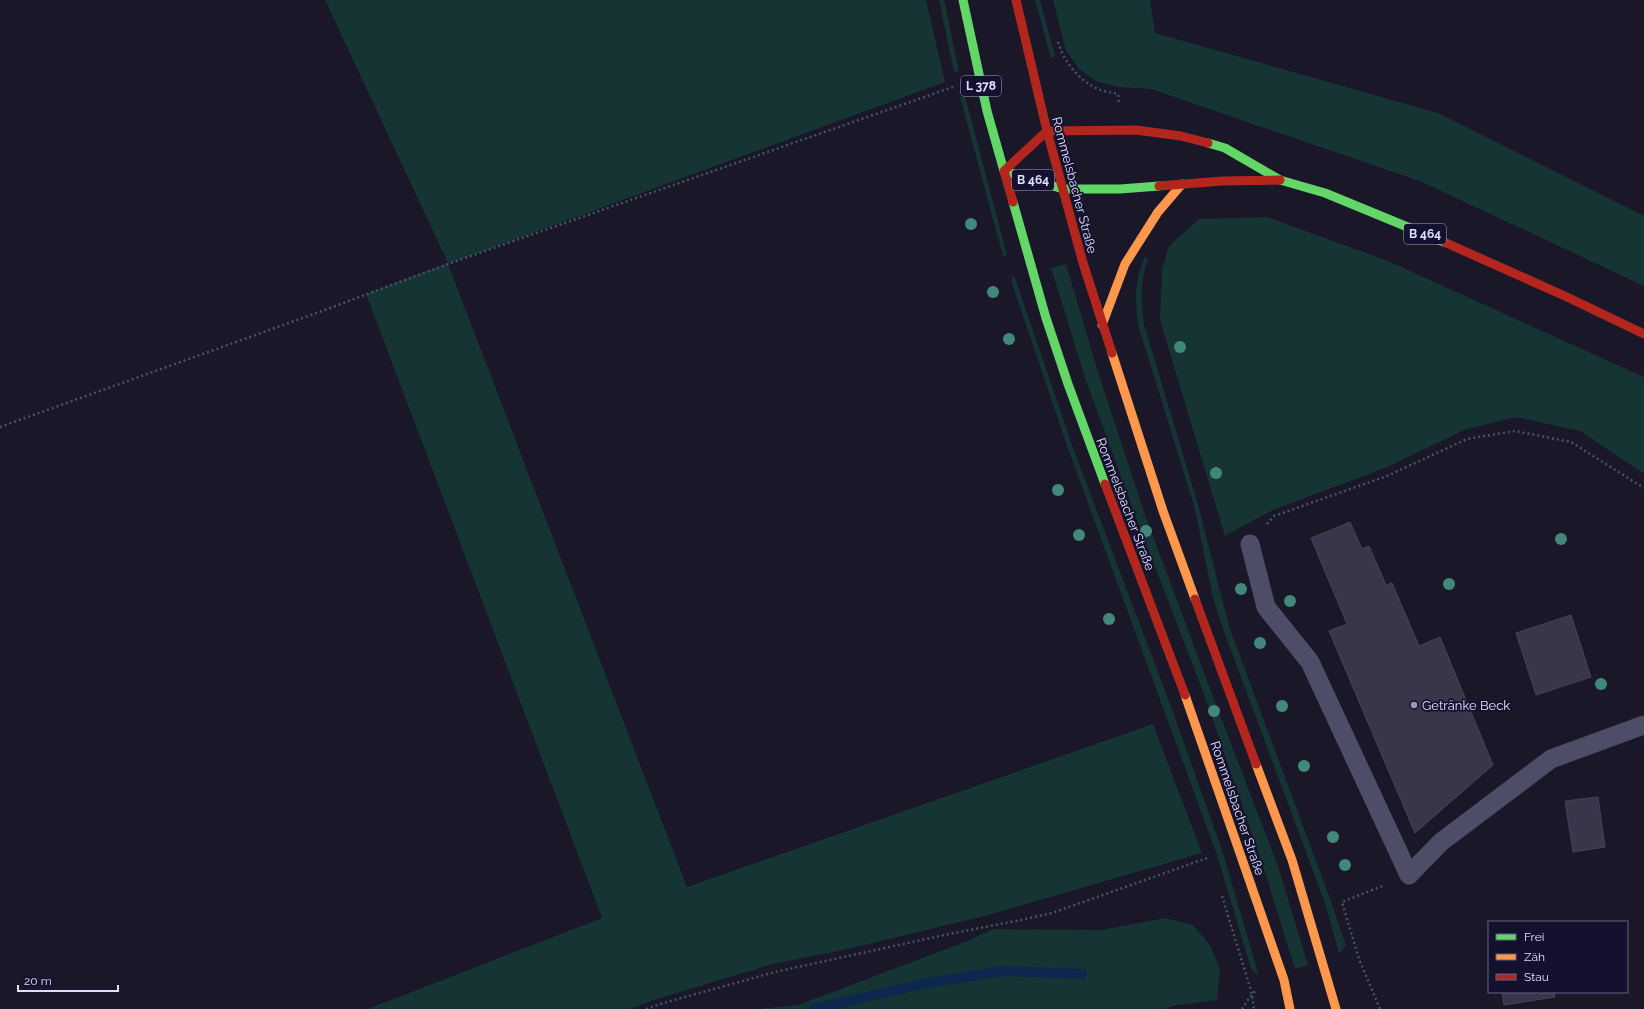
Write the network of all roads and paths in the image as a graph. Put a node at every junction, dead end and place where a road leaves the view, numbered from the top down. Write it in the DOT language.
graph roads {
  1 [pos="963,0"];
  2 [pos="1016,0"];
  3 [pos="1056,38"];
  4 [pos="979,76"];
  5 [pos="1120,105"];
  6 [pos="1047,131"];
  7 [pos="1004,171"];
  8 [pos="1280,180"];
  9 [pos="1182,184"];
  10 [pos="1062,189"];
  11 [pos="1102,325"];
  12 [pos="1644,334"];
  13 [pos="0,427"];
  14 [pos="1644,488"];
  15 [pos="1250,544"];
  16 [pos="1644,725"];
  17 [pos="1213,865"];
  18 [pos="1409,876"];
  19 [pos="1222,895"];
  20 [pos="1252,994"];
  21 [pos="646,1009"];
  22 [pos="1242,1009"];
  23 [pos="1254,1009"];
  24 [pos="1290,1009"];
  25 [pos="1336,1009"];
  26 [pos="1380,1009"];
  1 -- 4 [label="main road, Rommelsbacher Straße / L 378"];
  2 -- 6 [label="main road, Rommelsbacher Straße"];
  3 -- 5 [label="path"];
  4 -- 7 [label="main road, Rommelsbacher Straße / L 378"];
  4 -- 13 [label="path"];
  6 -- 7 [label="main road, B 464"];
  6 -- 8 [label="main road, B 464"];
  6 -- 10 [label="main road, Rommelsbacher Straße"];
  7 -- 10 [label="main road, B 464"];
  7 -- 24 [label="main road, Rommelsbacher Straße / L 378"];
  8 -- 9 [label="main road, B 464"];
  8 -- 12 [label="main road, B 464"];
  9 -- 10 [label="main road, B 464"];
  9 -- 11 [label="main road"];
  10 -- 11 [label="main road, Rommelsbacher Straße"];
  11 -- 25 [label="main road, Rommelsbacher Straße"];
  14 -- 15 [label="path"];
  15 -- 18 [label="lane"];
  16 -- 18 [label="lane"];
  17 -- 21 [label="path"];
  18 -- 26 [label="path"];
  19 -- 20 [label="path"];
  20 -- 22 [label="path"];
  20 -- 23 [label="path"];
}
